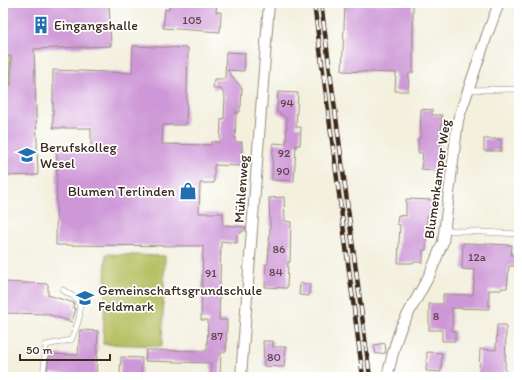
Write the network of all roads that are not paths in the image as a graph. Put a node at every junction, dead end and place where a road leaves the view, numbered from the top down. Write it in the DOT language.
graph roads {
  1 [pos="269,3"];
  2 [pos="499,3"];
  3 [pos="519,89"];
  4 [pos="468,90"];
  5 [pos="444,230"];
  6 [pos="519,234"];
  7 [pos="63,290"];
  8 [pos="43,377"];
  9 [pos="241,377"];
  10 [pos="387,377"];
  1 -- 9 [label="street, Mühlenweg"];
  2 -- 4 [label="street, Blumenkamper Weg"];
  3 -- 4 [label="lane"];
  4 -- 5 [label="street, Blumenkamper Weg"];
  5 -- 6 [label="lane"];
  5 -- 10 [label="street, Blumenkamper Weg"];
  7 -- 8 [label="lane"];
}
